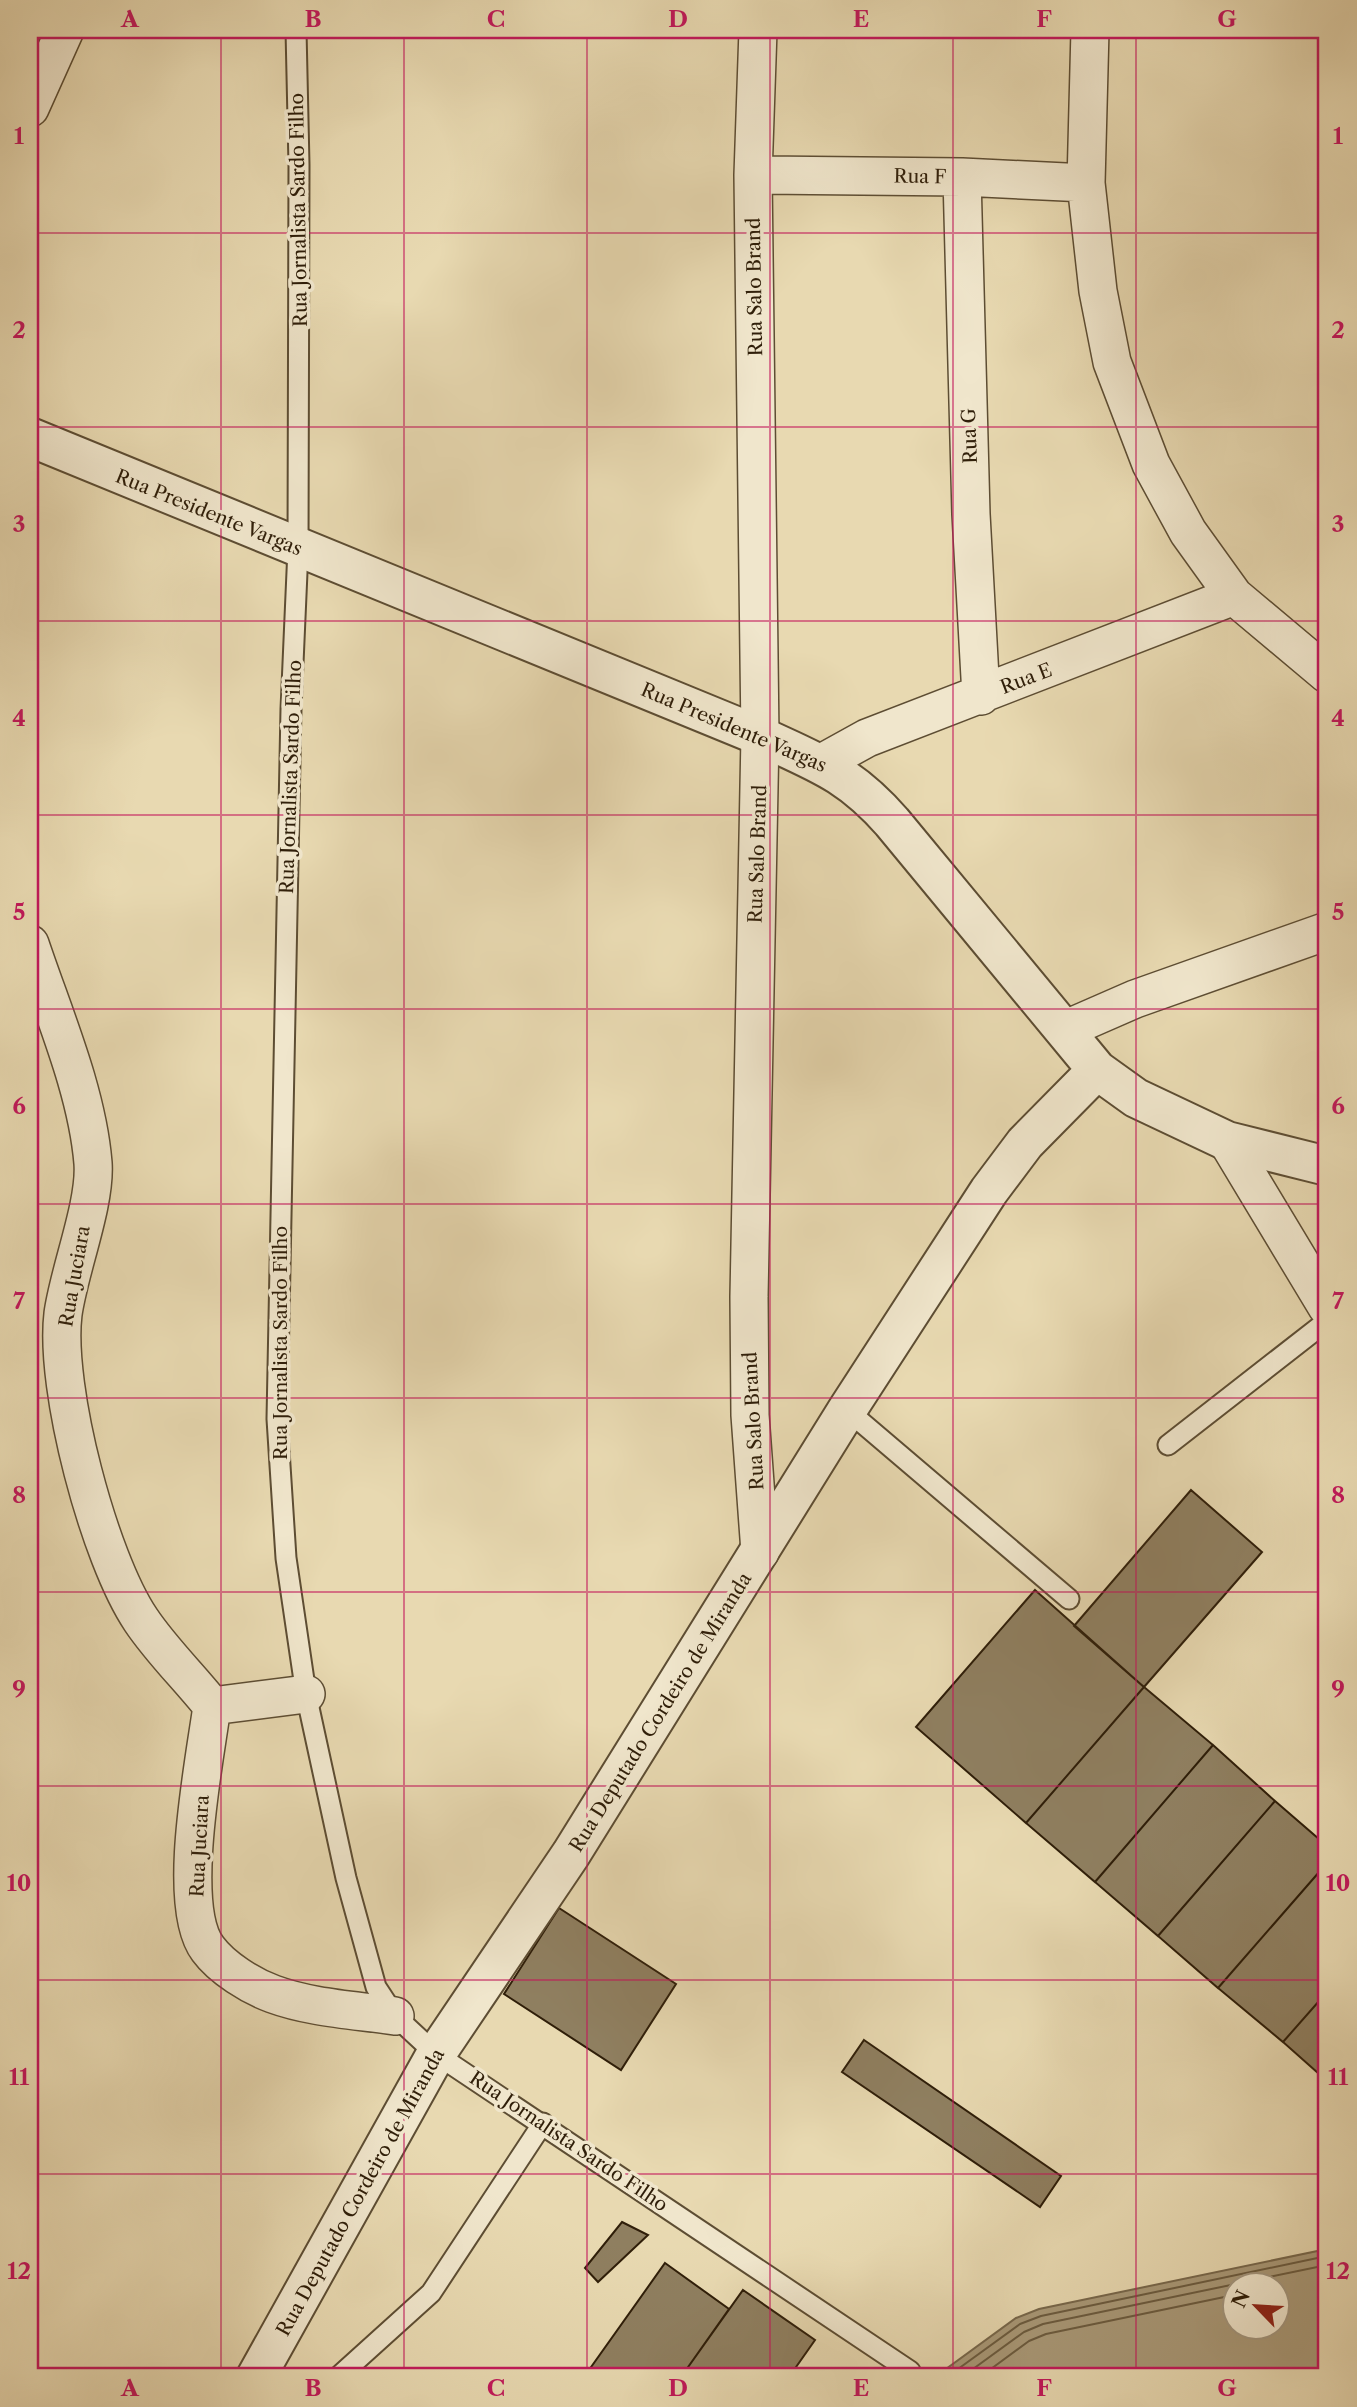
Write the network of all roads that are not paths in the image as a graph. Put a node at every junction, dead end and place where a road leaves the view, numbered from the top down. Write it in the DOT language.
graph roads {
  1 [pos="65,30"];
  2 [pos="296,30"];
  3 [pos="758,30"];
  4 [pos="1090,30"];
  5 [pos="30,108"];
  6 [pos="753,175"];
  7 [pos="962,177"];
  8 [pos="1086,183"];
  9 [pos="30,437"];
  10 [pos="298,549"];
  11 [pos="1234,596"];
  12 [pos="1327,674"];
  13 [pos="981,695"];
  14 [pos="760,736"];
  15 [pos="820,764"];
  16 [pos="1327,931"];
  17 [pos="30,944"];
  18 [pos="1064,1030"];
  19 [pos="1097,1070"];
  20 [pos="1227,1141"];
  21 [pos="1327,1166"];
  22 [pos="1327,1307"];
  23 [pos="1327,1321"];
  24 [pos="847,1410"];
  25 [pos="1168,1445"];
  26 [pos="760,1552"];
  27 [pos="1069,1599"];
  28 [pos="306,1694"];
  29 [pos="212,1706"];
  30 [pos="395,2016"];
  31 [pos="436,2054"];
  32 [pos="543,2123"];
  33 [pos="910,2371"];
  34 [pos="256,2377"];
  35 [pos="338,2377"];
  1 -- 5 [label="street"];
  2 -- 10 [label="lane, Rua Jornalista Sardo Filho"];
  3 -- 6 [label="street, Rua Salo Brand"];
  4 -- 8 [label="street"];
  6 -- 7 [label="street, Rua F"];
  6 -- 14 [label="street, Rua Salo Brand"];
  7 -- 8 [label="street, Rua F"];
  7 -- 13 [label="street, Rua G"];
  8 -- 11 [label="street"];
  9 -- 10 [label="street, Rua Presidente Vargas"];
  10 -- 14 [label="street, Rua Presidente Vargas"];
  10 -- 28 [label="lane, Rua Jornalista Sardo Filho"];
  11 -- 12 [label="street"];
  11 -- 13 [label="street, Rua E"];
  13 -- 15 [label="street, Rua E"];
  14 -- 15 [label="street, Rua Presidente Vargas"];
  14 -- 26 [label="street, Rua Salo Brand"];
  15 -- 18 [label="street, Rua Presidente Vargas"];
  16 -- 18 [label="street"];
  17 -- 29 [label="street, Rua Juciara"];
  18 -- 19 [label="street, Rua Presidente Vargas"];
  19 -- 20 [label="street, Rua Presidente Vargas"];
  19 -- 24 [label="street, Rua Deputado Cordeiro de Miranda"];
  20 -- 21 [label="street, Rua Presidente Vargas"];
  20 -- 22 [label="street"];
  23 -- 25 [label="lane"];
  24 -- 26 [label="street, Rua Deputado Cordeiro de Miranda"];
  24 -- 27 [label="lane"];
  26 -- 31 [label="street, Rua Deputado Cordeiro de Miranda"];
  28 -- 29 [label="street"];
  28 -- 30 [label="lane, Rua Jornalista Sardo Filho"];
  29 -- 30 [label="street, Rua Juciara"];
  30 -- 31 [label="lane, Rua Jornalista Sardo Filho"];
  31 -- 32 [label="lane, Rua Jornalista Sardo Filho"];
  31 -- 34 [label="street, Rua Deputado Cordeiro de Miranda"];
  32 -- 33 [label="lane, Rua Jornalista Sardo Filho"];
  32 -- 35 [label="lane"];
}
